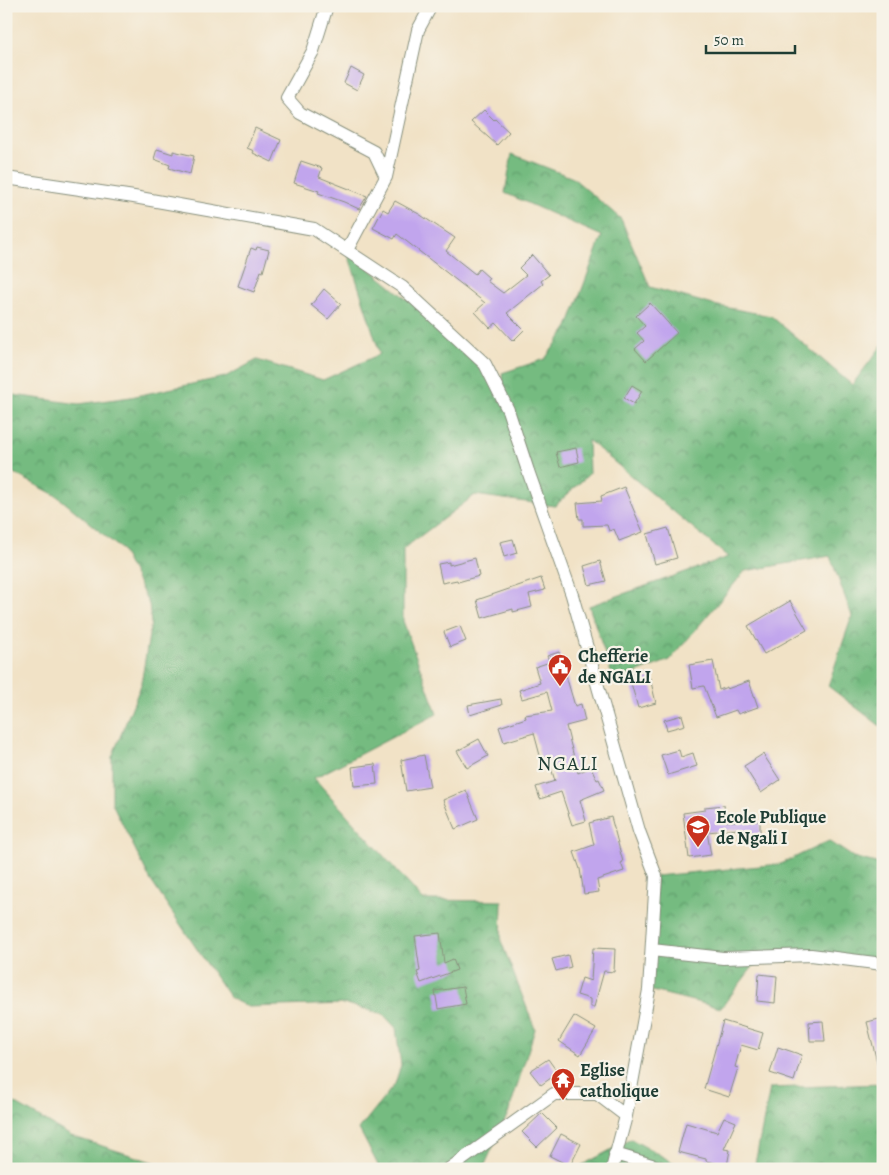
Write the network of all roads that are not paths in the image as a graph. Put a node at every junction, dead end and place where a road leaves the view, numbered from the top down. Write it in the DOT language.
graph roads {
  1 [pos="327,6"];
  2 [pos="431,6"];
  3 [pos="386,177"];
  4 [pos="6,178"];
  5 [pos="347,250"];
  6 [pos="652,950"];
  7 [pos="883,964"];
  8 [pos="626,1116"];
  9 [pos="615,1154"];
  10 [pos="449,1169"];
  11 [pos="612,1169"];
  12 [pos="665,1169"];
  1 -- 3 [label="street"];
  2 -- 3 [label="street"];
  3 -- 5 [label="street"];
  4 -- 5 [label="street"];
  5 -- 6 [label="street"];
  6 -- 7 [label="street"];
  6 -- 8 [label="street"];
  8 -- 9 [label="street"];
  8 -- 10 [label="street"];
  9 -- 11 [label="street"];
  9 -- 12 [label="street"];
}
